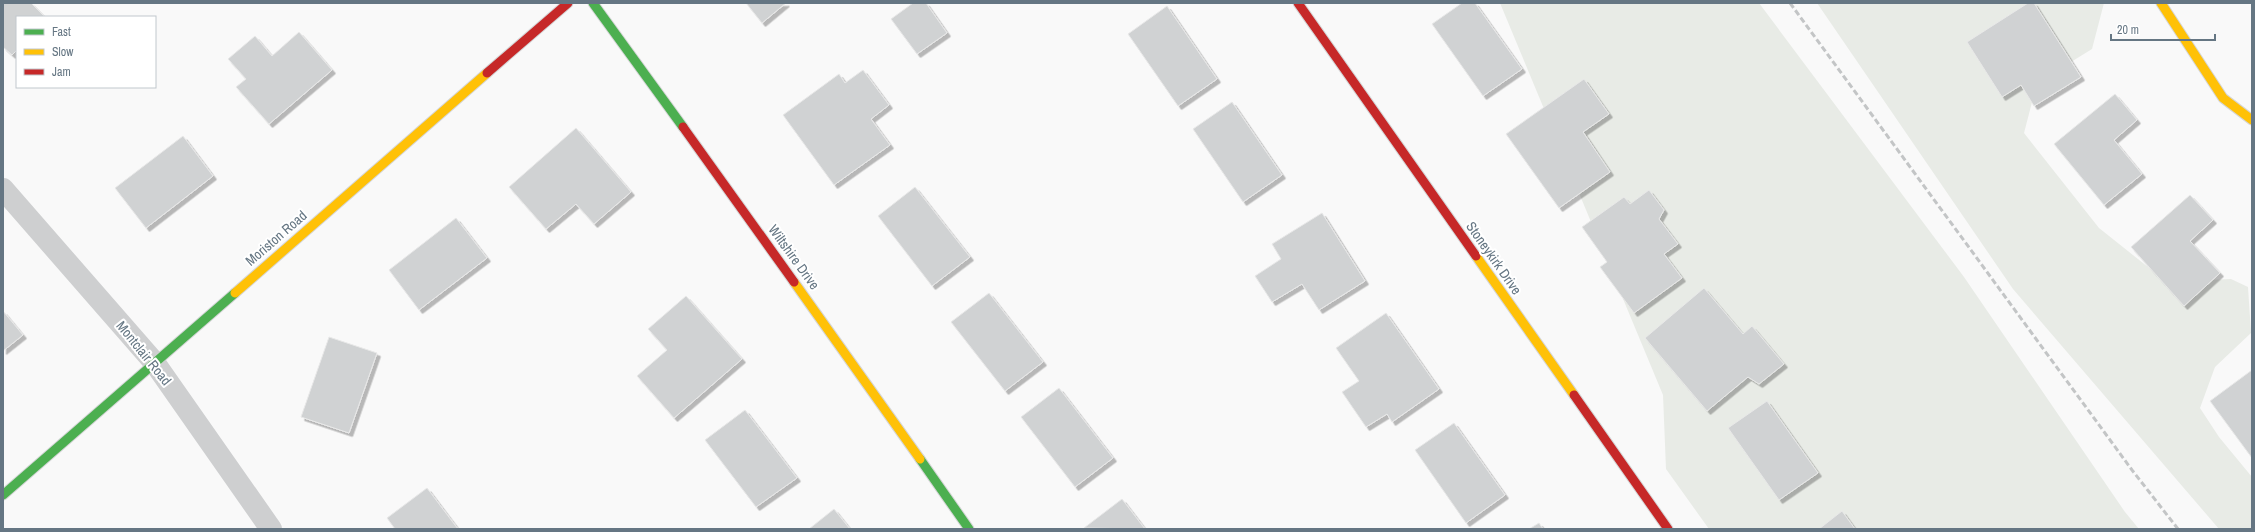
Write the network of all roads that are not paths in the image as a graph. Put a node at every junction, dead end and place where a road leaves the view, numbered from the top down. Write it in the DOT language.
graph roads {
  1 [pos="568,3"];
  2 [pos="593,3"];
  3 [pos="1298,3"];
  4 [pos="2161,3"];
  5 [pos="2252,120"];
  6 [pos="3,189"];
  7 [pos="154,362"];
  8 [pos="3,495"];
  9 [pos="271,529"];
  10 [pos="970,529"];
  11 [pos="1668,529"];
  1 -- 7 [label="street, Moriston Road"];
  2 -- 10 [label="street, Wiltshire Drive"];
  3 -- 11 [label="street, Stoneykirk Drive"];
  4 -- 5 [label="street"];
  6 -- 7 [label="street, Montclair Road"];
  7 -- 8 [label="street, Moriston Road"];
  7 -- 9 [label="street, Montclair Road"];
}
